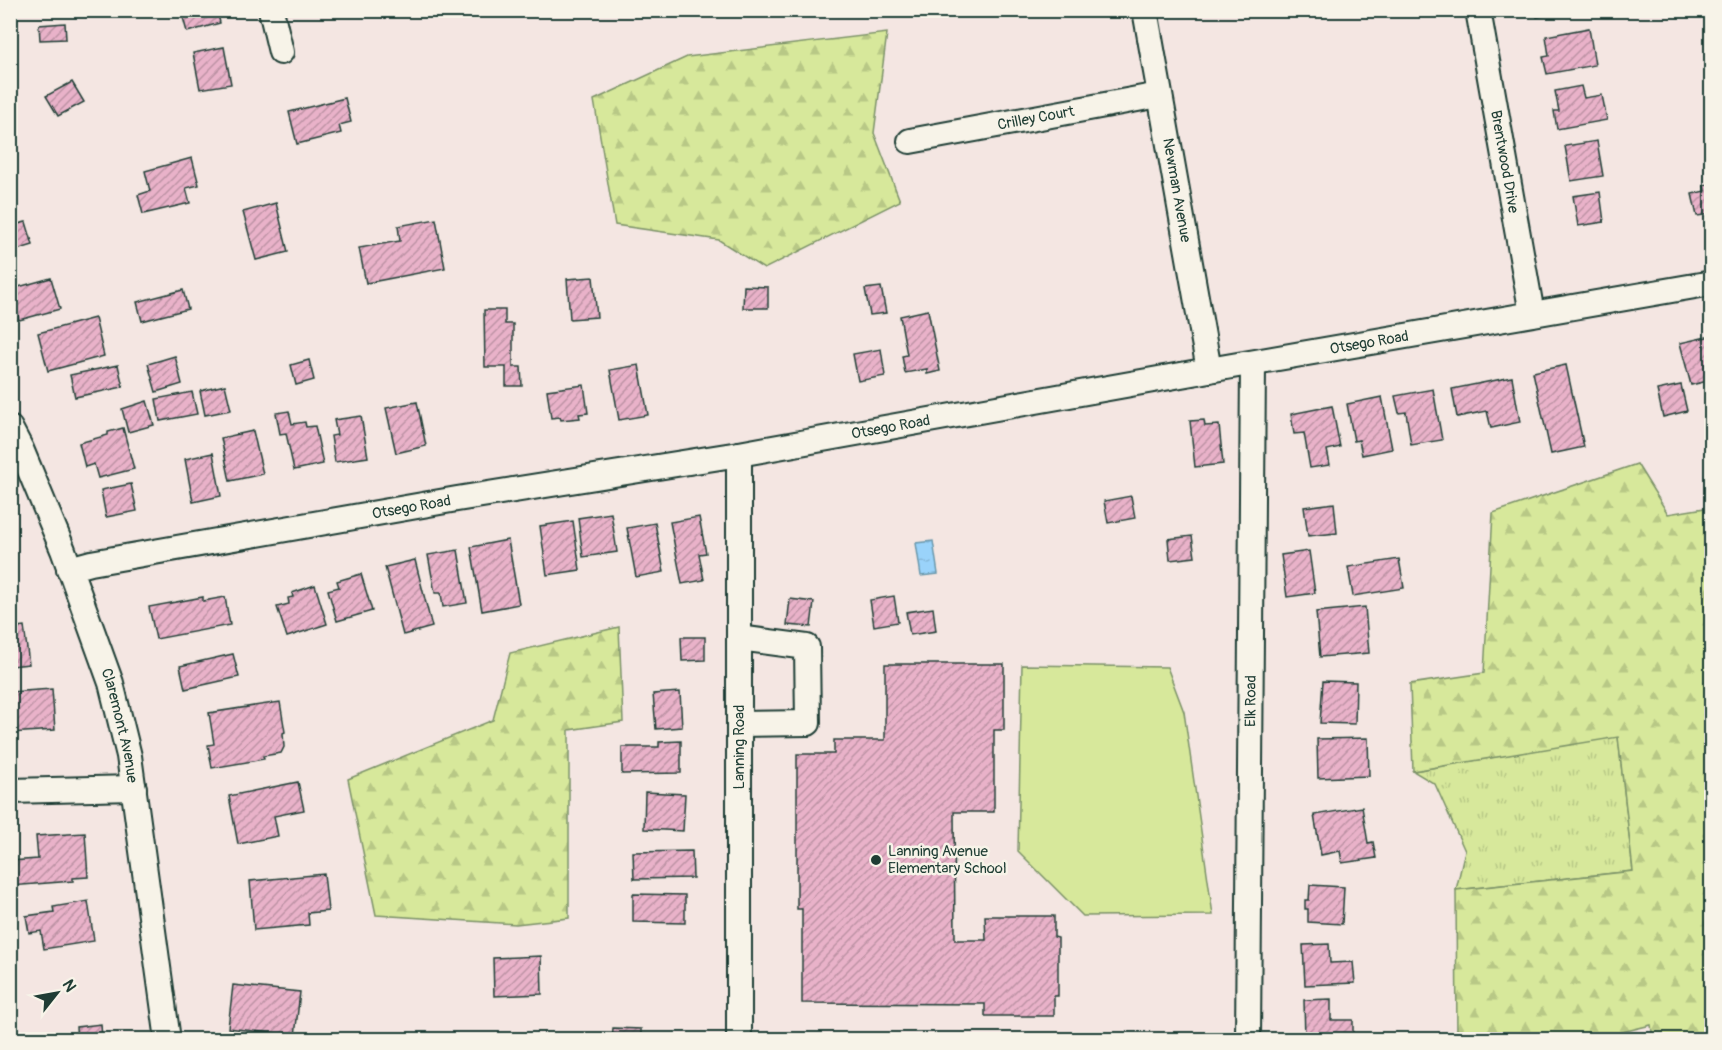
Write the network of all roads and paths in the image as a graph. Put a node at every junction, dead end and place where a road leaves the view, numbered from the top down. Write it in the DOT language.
graph roads {
  1 [pos="271,10"];
  2 [pos="1145,10"];
  3 [pos="1478,10"];
  4 [pos="281,52"];
  5 [pos="1159,94"];
  6 [pos="910,141"];
  7 [pos="1712,283"];
  8 [pos="1532,314"];
  9 [pos="1253,363"];
  10 [pos="1209,370"];
  11 [pos="14,442"];
  12 [pos="739,454"];
  13 [pos="69,569"];
  14 [pos="739,638"];
  15 [pos="739,724"];
  16 [pos="134,788"];
  17 [pos="10,791"];
  18 [pos="168,1040"];
  19 [pos="739,1040"];
  20 [pos="1248,1040"];
  1 -- 4 [label="street"];
  2 -- 5 [label="street, Newman Avenue"];
  3 -- 8 [label="street, Brentwood Drive"];
  5 -- 6 [label="street, Crilley Court"];
  5 -- 10 [label="street, Newman Avenue"];
  7 -- 8 [label="street, Otsego Road"];
  8 -- 9 [label="street, Otsego Road"];
  9 -- 10 [label="street, Otsego Road"];
  9 -- 20 [label="street, Elk Road"];
  10 -- 12 [label="street, Otsego Road"];
  11 -- 13 [label="street, Claremont Avenue"];
  12 -- 13 [label="street, Otsego Road"];
  12 -- 14 [label="street, Lanning Road"];
  13 -- 16 [label="street, Claremont Avenue"];
  14 -- 15 [label="street, Lanning Road"];
  14 -- 15 [label="street"];
  15 -- 19 [label="street, Lanning Road"];
  16 -- 17 [label="street"];
  16 -- 18 [label="street, Claremont Avenue"];
}
